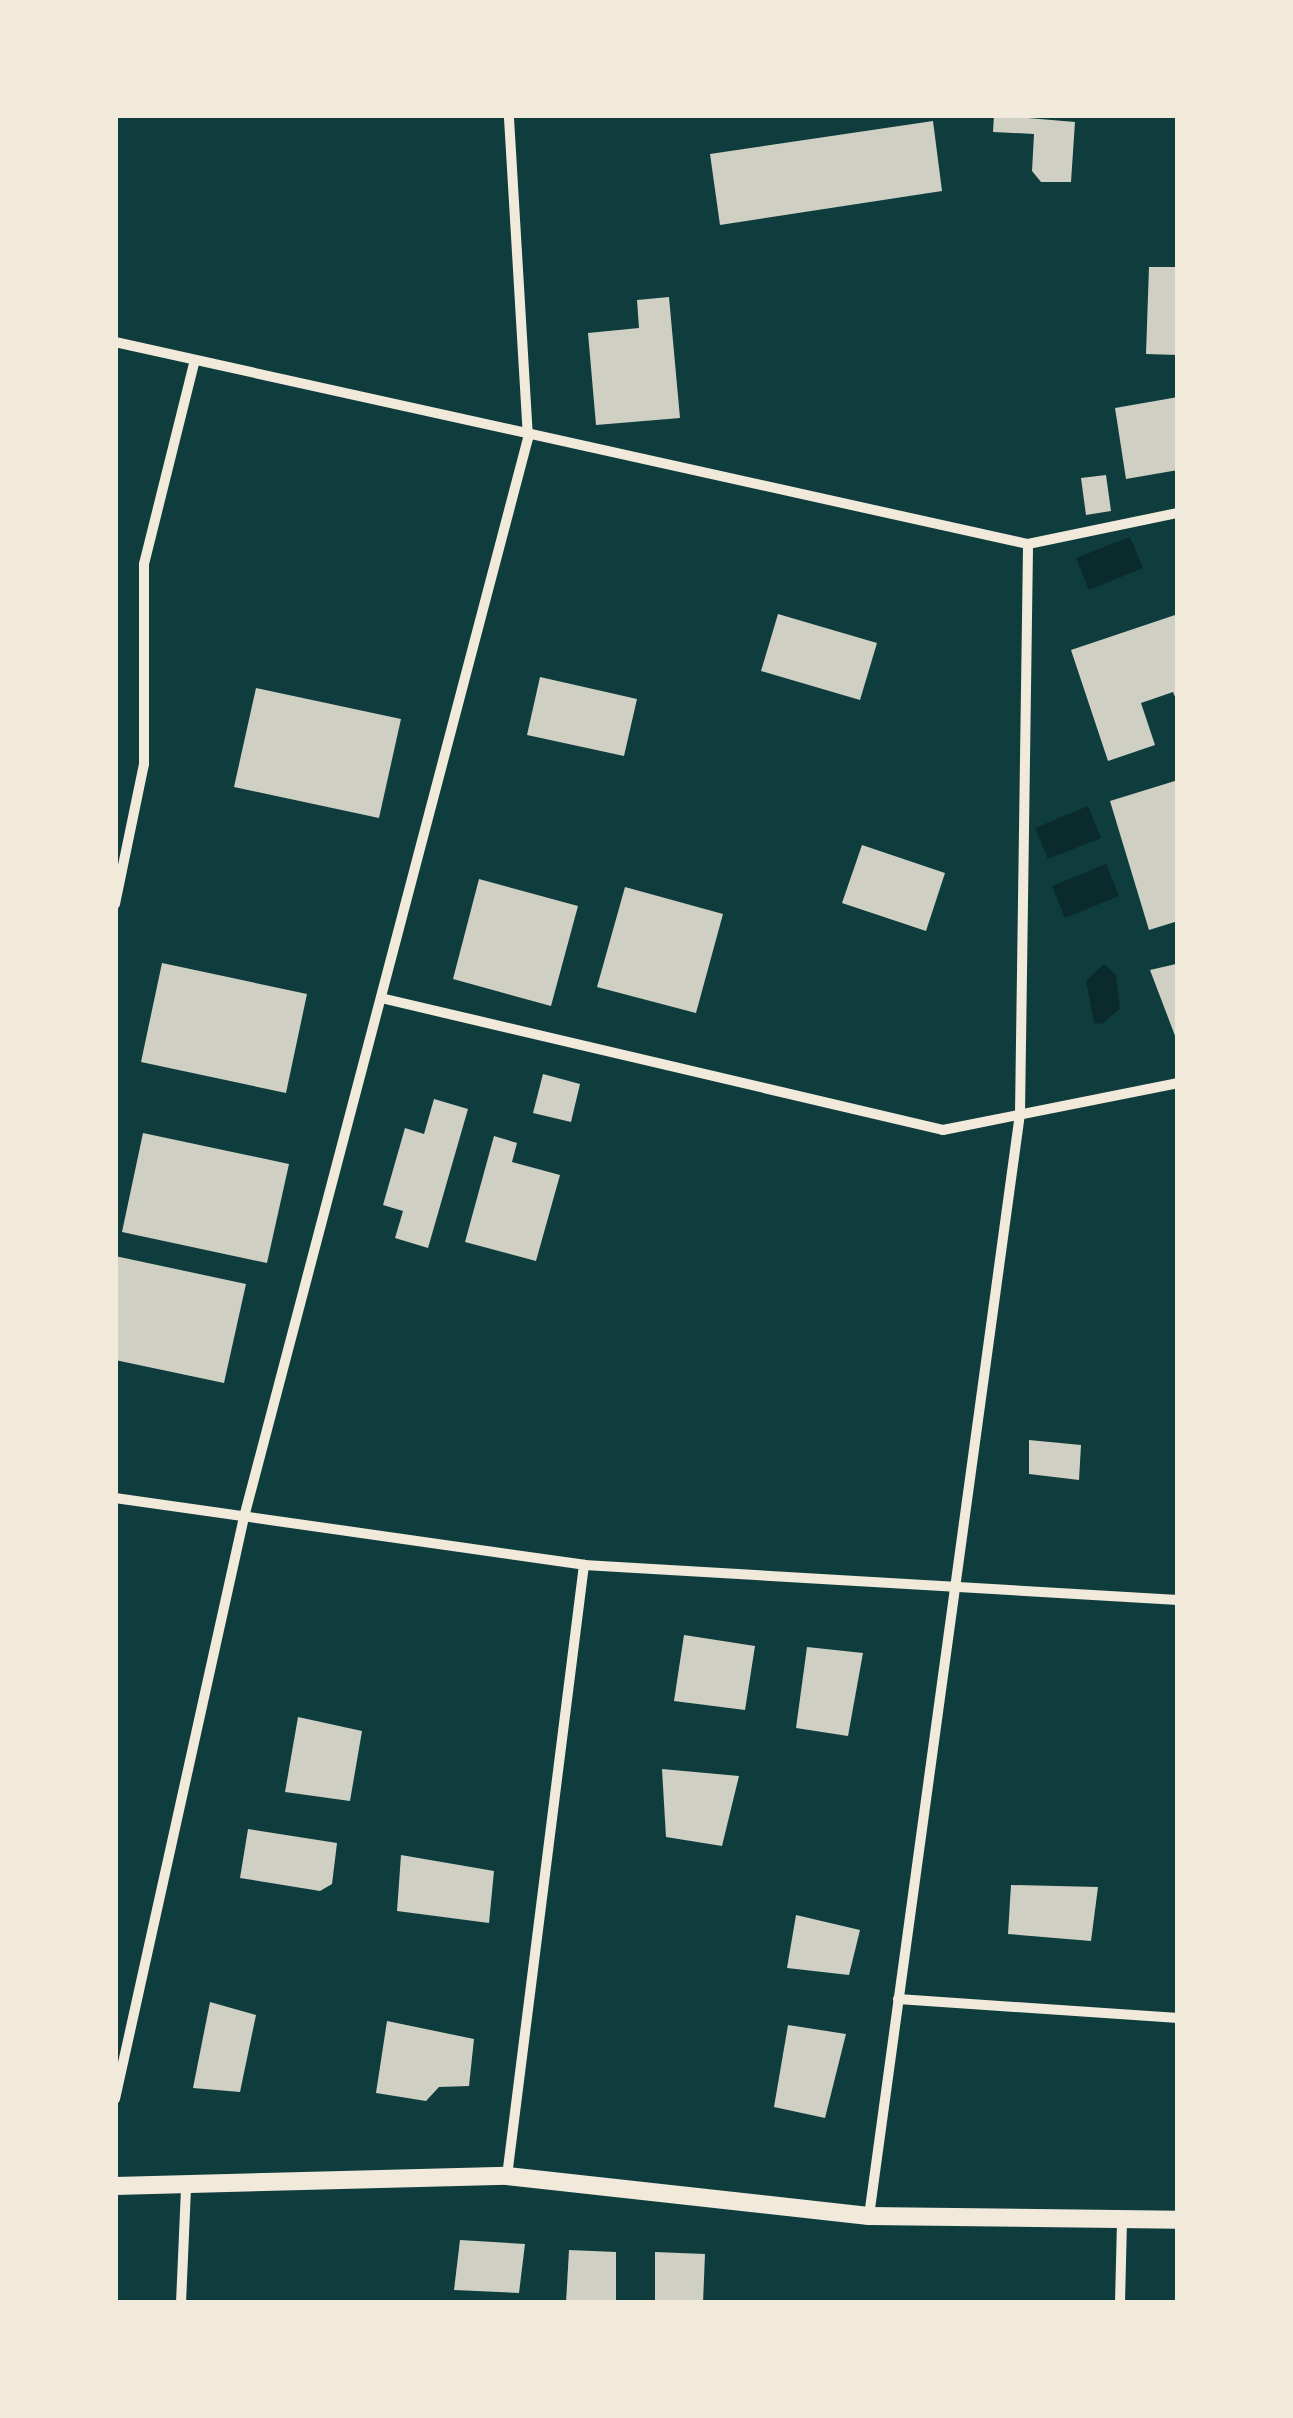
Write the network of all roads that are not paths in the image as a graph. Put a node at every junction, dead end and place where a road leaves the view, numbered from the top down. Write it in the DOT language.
graph roads {
  1 [pos="509,115"];
  2 [pos="115,342"];
  3 [pos="194,364"];
  4 [pos="528,438"];
  5 [pos="1178,513"];
  6 [pos="1028,544"];
  7 [pos="115,904"];
  8 [pos="381,998"];
  9 [pos="1178,1084"];
  10 [pos="1020,1113"];
  11 [pos="115,1498"];
  12 [pos="244,1517"];
  13 [pos="584,1564"];
  14 [pos="957,1589"];
  15 [pos="1178,1600"];
  16 [pos="898,1999"];
  17 [pos="1178,2018"];
  18 [pos="115,2100"];
  19 [pos="507,2176"];
  20 [pos="115,2186"];
  21 [pos="186,2188"];
  22 [pos="869,2216"];
  23 [pos="1122,2219"];
  24 [pos="1178,2220"];
  25 [pos="181,2303"];
  26 [pos="1120,2303"];
  1 -- 4 [label="street"];
  2 -- 3 [label="street"];
  3 -- 4 [label="street"];
  3 -- 7 [label="street"];
  4 -- 6 [label="street"];
  4 -- 8 [label="street"];
  5 -- 6 [label="street"];
  6 -- 10 [label="street"];
  8 -- 10 [label="street"];
  8 -- 12 [label="street"];
  9 -- 10 [label="street"];
  10 -- 14 [label="street"];
  11 -- 12 [label="street"];
  12 -- 13 [label="street"];
  12 -- 18 [label="street"];
  13 -- 14 [label="street"];
  13 -- 19 [label="street"];
  14 -- 15 [label="street"];
  14 -- 16 [label="street"];
  16 -- 17 [label="street"];
  16 -- 22 [label="street"];
  19 -- 21 [label="street"];
  19 -- 22 [label="street"];
  20 -- 21 [label="street"];
  21 -- 25 [label="street"];
  22 -- 23 [label="street"];
  23 -- 24 [label="street"];
  23 -- 26 [label="street"];
}
